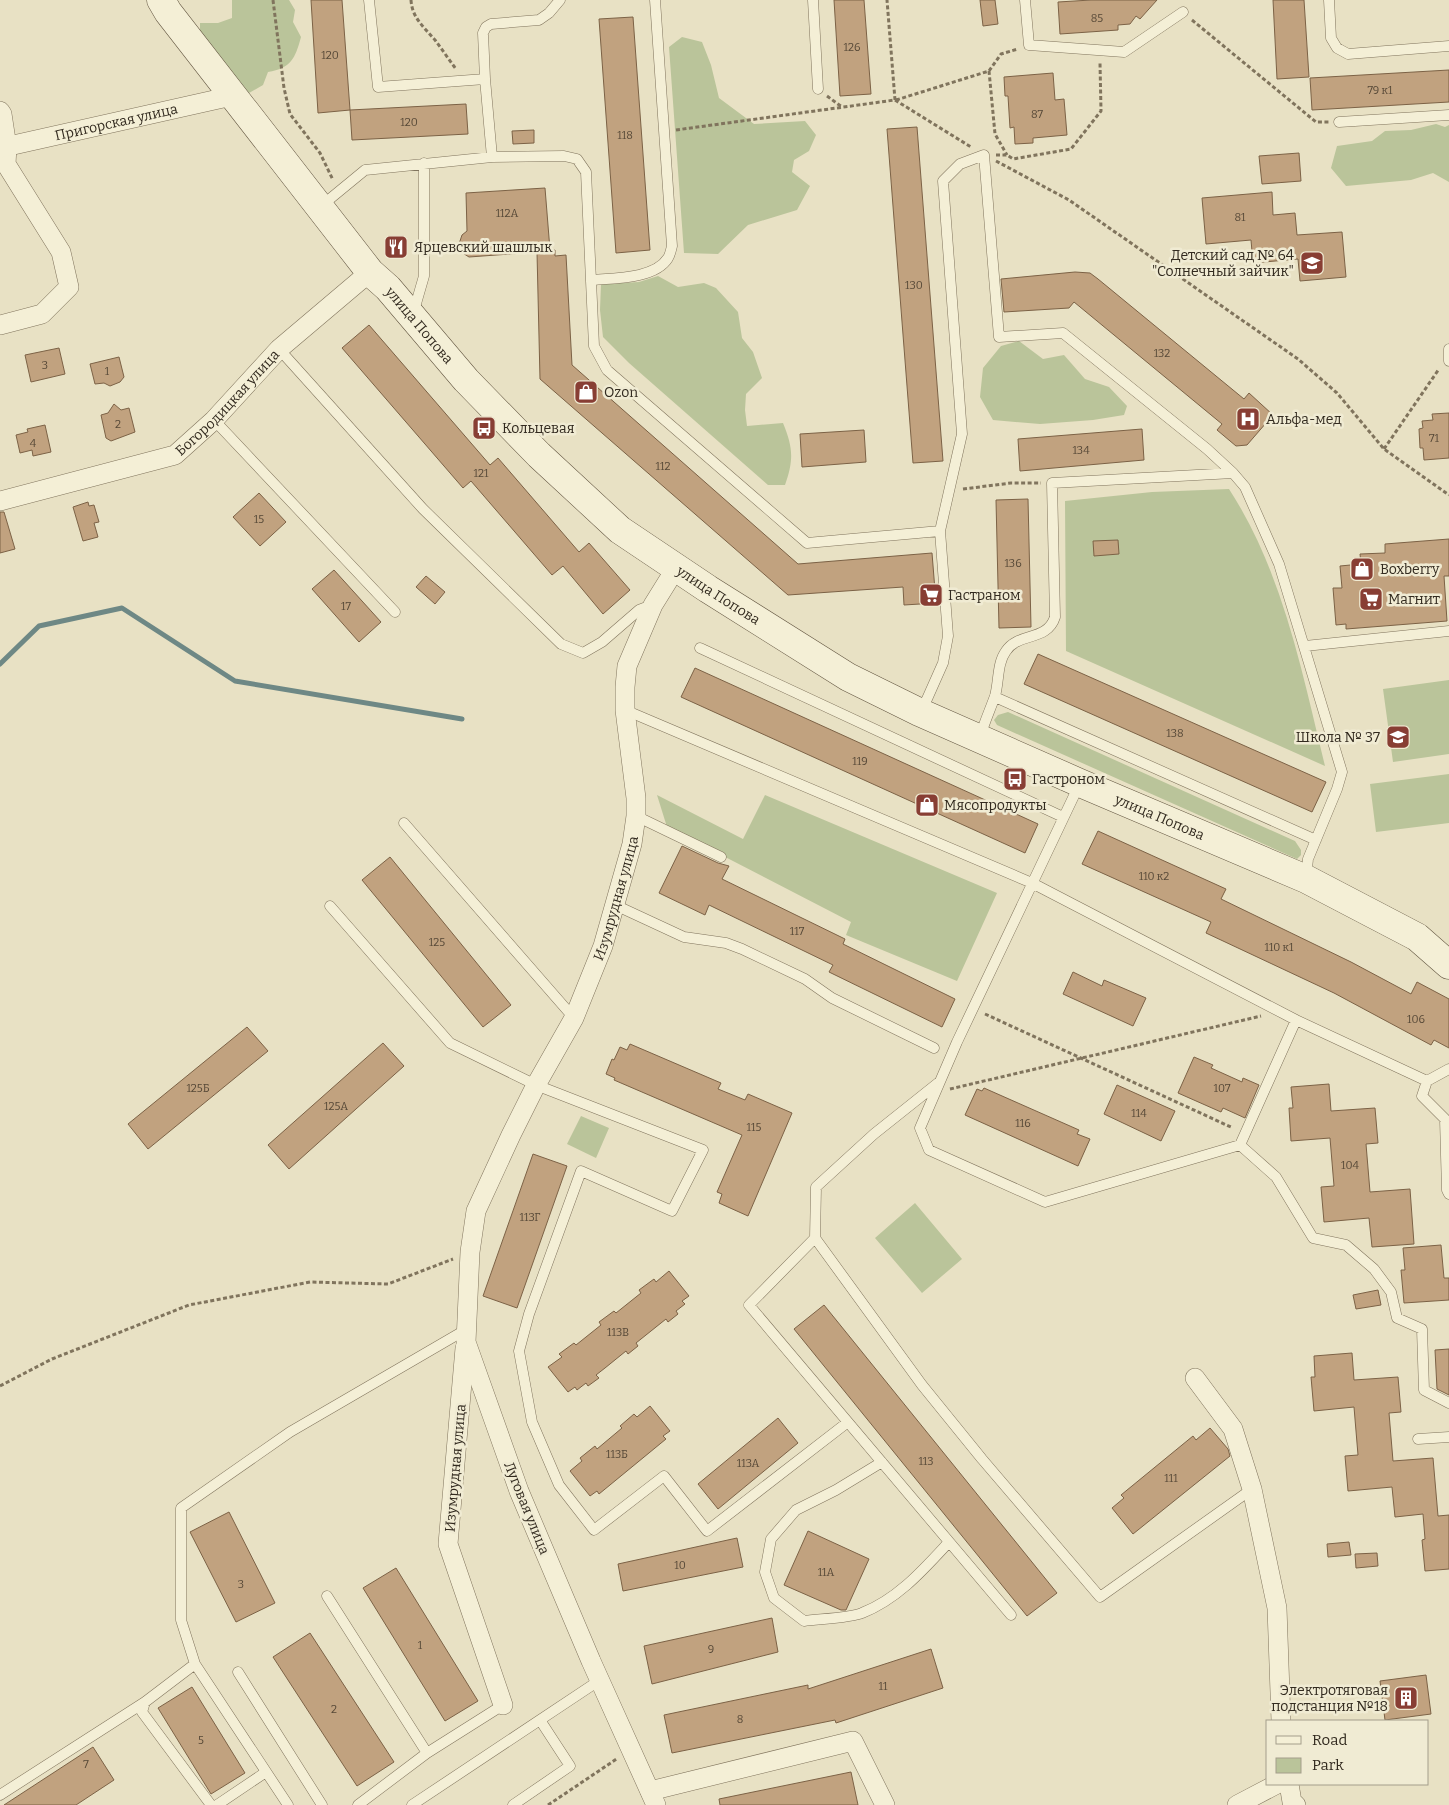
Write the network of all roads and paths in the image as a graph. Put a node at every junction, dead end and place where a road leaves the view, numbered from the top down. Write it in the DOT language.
graph roads {
  1 [pos="161,0"];
  2 [pos="273,0"];
  3 [pos="369,0"];
  4 [pos="411,0"];
  5 [pos="560,0"];
  6 [pos="654,0"];
  7 [pos="813,0"];
  8 [pos="1025,0"];
  9 [pos="1329,0"];
  10 [pos="1183,12"];
  11 [pos="1029,45"];
  12 [pos="1449,46"];
  13 [pos="1100,50"];
  14 [pos="989,71"];
  15 [pos="471,80"];
  16 [pos="485,80"];
  17 [pos="818,89"];
  18 [pos="232,96"];
  19 [pos="842,108"];
  20 [pos="0,111"];
  21 [pos="1449,115"];
  22 [pos="1339,122"];
  23 [pos="4,148"];
  24 [pos="984,155"];
  25 [pos="1006,155"];
  26 [pos="492,157"];
  27 [pos="424,163"];
  28 [pos="329,199"];
  29 [pos="370,272"];
  30 [pos="591,280"];
  31 [pos="412,317"];
  32 [pos="0,325"];
  33 [pos="1449,348"];
  34 [pos="279,349"];
  35 [pos="1449,356"];
  36 [pos="1449,361"];
  37 [pos="214,420"];
  38 [pos="1384,449"];
  39 [pos="1233,473"];
  40 [pos="1052,483"];
  41 [pos="949,490"];
  42 [pos="1449,495"];
  43 [pos="0,501"];
  44 [pos="940,531"];
  45 [pos="676,568"];
  46 [pos="653,605"];
  47 [pos="395,612"];
  48 [pos="1449,631"];
  49 [pos="1305,646"];
  50 [pos="700,648"];
  51 [pos="994,697"];
  52 [pos="625,710"];
  53 [pos="919,712"];
  54 [pos="979,738"];
  55 [pos="1080,783"];
  56 [pos="636,816"];
  57 [pos="1063,817"];
  58 [pos="404,823"];
  59 [pos="1316,840"];
  60 [pos="721,858"];
  61 [pos="1306,879"];
  62 [pos="1032,883"];
  63 [pos="615,905"];
  64 [pos="330,906"];
  65 [pos="1449,965"];
  66 [pos="973,1009"];
  67 [pos="1280,1012"];
  68 [pos="574,1018"];
  69 [pos="1296,1020"];
  70 [pos="934,1048"];
  71 [pos="1081,1058"];
  72 [pos="1448,1071"];
  73 [pos="940,1081"];
  74 [pos="1426,1081"];
  75 [pos="536,1085"];
  76 [pos="935,1092"];
  77 [pos="1245,1134"];
  78 [pos="1240,1145"];
  79 [pos="1449,1194"];
  80 [pos="476,1211"];
  81 [pos="815,1238"];
  82 [pos="470,1252"];
  83 [pos="466,1335"];
  84 [pos="1195,1378"];
  85 [pos="0,1386"];
  86 [pos="1449,1403"];
  87 [pos="848,1422"];
  88 [pos="1449,1437"];
  89 [pos="1418,1439"];
  90 [pos="882,1462"];
  91 [pos="1252,1489"];
  92 [pos="949,1542"];
  93 [pos="327,1596"];
  94 [pos="1011,1615"];
  95 [pos="195,1664"];
  96 [pos="238,1672"];
  97 [pos="600,1680"];
  98 [pos="145,1702"];
  99 [pos="503,1705"];
  100 [pos="540,1720"];
  101 [pos="1281,1720"];
  102 [pos="631,1749"];
  103 [pos="427,1753"];
  104 [pos="266,1772"];
  105 [pos="1275,1785"];
  106 [pos="1289,1785"];
  107 [pos="0,1795"];
  108 [pos="653,1798"];
  109 [pos="211,1805"];
  110 [pos="218,1805"];
  111 [pos="288,1805"];
  112 [pos="322,1805"];
  113 [pos="358,1805"];
  114 [pos="412,1805"];
  115 [pos="513,1805"];
  116 [pos="548,1805"];
  117 [pos="885,1805"];
  118 [pos="1237,1805"];
  119 [pos="1296,1805"];
  1 -- 18 [label="street, улица Попова"];
  2 -- 28 [label="path"];
  3 -- 15 [label="lane"];
  4 -- 15 [label="path"];
  5 -- 16 [label="lane"];
  6 -- 30 [label="lane"];
  7 -- 17 [label="lane"];
  8 -- 11 [label="lane"];
  9 -- 12 [label="lane"];
  10 -- 13 [label="lane"];
  10 -- 22 [label="path"];
  11 -- 13 [label="lane"];
  11 -- 14 [label="path"];
  13 -- 25 [label="path"];
  14 -- 24 [label="path"];
  14 -- 25 [label="path"];
  15 -- 16 [label="lane"];
  16 -- 26 [label="lane"];
  17 -- 19 [label="path"];
  18 -- 23 [label="street, Пригорская улица"];
  18 -- 28 [label="street, улица Попова"];
  20 -- 23 [label="street"];
  21 -- 22 [label="lane"];
  23 -- 32 [label="street"];
  24 -- 25 [label="path"];
  24 -- 38 [label="path"];
  24 -- 39 [label="lane"];
  24 -- 41 [label="lane"];
  26 -- 27 [label="lane"];
  26 -- 30 [label="lane"];
  27 -- 28 [label="lane"];
  27 -- 31 [label="lane"];
  28 -- 29 [label="street, улица Попова"];
  29 -- 31 [label="street, улица Попова"];
  29 -- 34 [label="street, Богородицкая улица"];
  30 -- 44 [label="lane"];
  31 -- 45 [label="street, улица Попова"];
  33 -- 35 [label="lane"];
  34 -- 37 [label="street, Богородицкая улица"];
  34 -- 46 [label="lane"];
  35 -- 36 [label="lane"];
  35 -- 38 [label="path"];
  37 -- 43 [label="street, Богородицкая улица"];
  37 -- 47 [label="lane"];
  38 -- 42 [label="path"];
  39 -- 40 [label="lane"];
  39 -- 49 [label="lane"];
  40 -- 41 [label="path"];
  40 -- 51 [label="lane"];
  41 -- 44 [label="lane"];
  44 -- 53 [label="lane"];
  45 -- 46 [label="street, Изумрудная улица"];
  45 -- 53 [label="street, улица Попова"];
  46 -- 52 [label="street, Изумрудная улица"];
  48 -- 49 [label="lane"];
  49 -- 59 [label="lane"];
  50 -- 57 [label="lane"];
  51 -- 54 [label="lane"];
  51 -- 59 [label="lane"];
  52 -- 56 [label="street, Изумрудная улица"];
  52 -- 62 [label="lane"];
  53 -- 54 [label="street, улица Попова"];
  54 -- 55 [label="street, улица Попова"];
  55 -- 57 [label="lane"];
  55 -- 61 [label="street, улица Попова"];
  56 -- 60 [label="lane"];
  56 -- 63 [label="street, Изумрудная улица"];
  57 -- 62 [label="lane"];
  58 -- 68 [label="lane"];
  59 -- 61 [label="lane"];
  61 -- 65 [label="street, улица Попова"];
  62 -- 66 [label="lane"];
  62 -- 67 [label="lane"];
  63 -- 68 [label="street, Изумрудная улица"];
  63 -- 70 [label="lane"];
  64 -- 75 [label="lane"];
  66 -- 71 [label="path"];
  66 -- 73 [label="lane"];
  67 -- 69 [label="lane"];
  67 -- 71 [label="path"];
  68 -- 75 [label="street, Изумрудная улица"];
  69 -- 74 [label="lane"];
  69 -- 77 [label="lane"];
  71 -- 76 [label="path"];
  71 -- 77 [label="path"];
  72 -- 74 [label="lane"];
  73 -- 76 [label="lane"];
  73 -- 81 [label="lane"];
  74 -- 79 [label="lane"];
  75 -- 80 [label="street, Изумрудная улица"];
  75 -- 87 [label="lane"];
  76 -- 78 [label="lane"];
  77 -- 78 [label="lane"];
  78 -- 86 [label="lane"];
  80 -- 82 [label="street, Луговая улица"];
  81 -- 87 [label="lane"];
  81 -- 91 [label="lane"];
  82 -- 83 [label="street, Луговая улица"];
  82 -- 85 [label="path"];
  83 -- 95 [label="lane"];
  83 -- 97 [label="street, Луговая улица"];
  83 -- 99 [label="street, Изумрудная улица"];
  84 -- 91 [label="street"];
  87 -- 90 [label="lane"];
  88 -- 89 [label="lane"];
  90 -- 92 [label="lane"];
  90 -- 92 [label="lane"];
  91 -- 101 [label="street"];
  92 -- 94 [label="lane"];
  93 -- 103 [label="lane"];
  95 -- 98 [label="lane"];
  95 -- 104 [label="lane"];
  96 -- 112 [label="lane"];
  97 -- 100 [label="lane"];
  97 -- 102 [label="street, Луговая улица"];
  98 -- 107 [label="lane"];
  98 -- 109 [label="lane"];
  99 -- 103 [label="lane"];
  100 -- 114 [label="lane"];
  100 -- 115 [label="lane"];
  102 -- 108 [label="street, Луговая улица"];
  102 -- 116 [label="path"];
  103 -- 113 [label="lane"];
  104 -- 110 [label="lane"];
  104 -- 111 [label="lane"];
  105 -- 118 [label="street"];
  106 -- 119 [label="street"];
  108 -- 117 [label="street, Луговая улица"];
}
